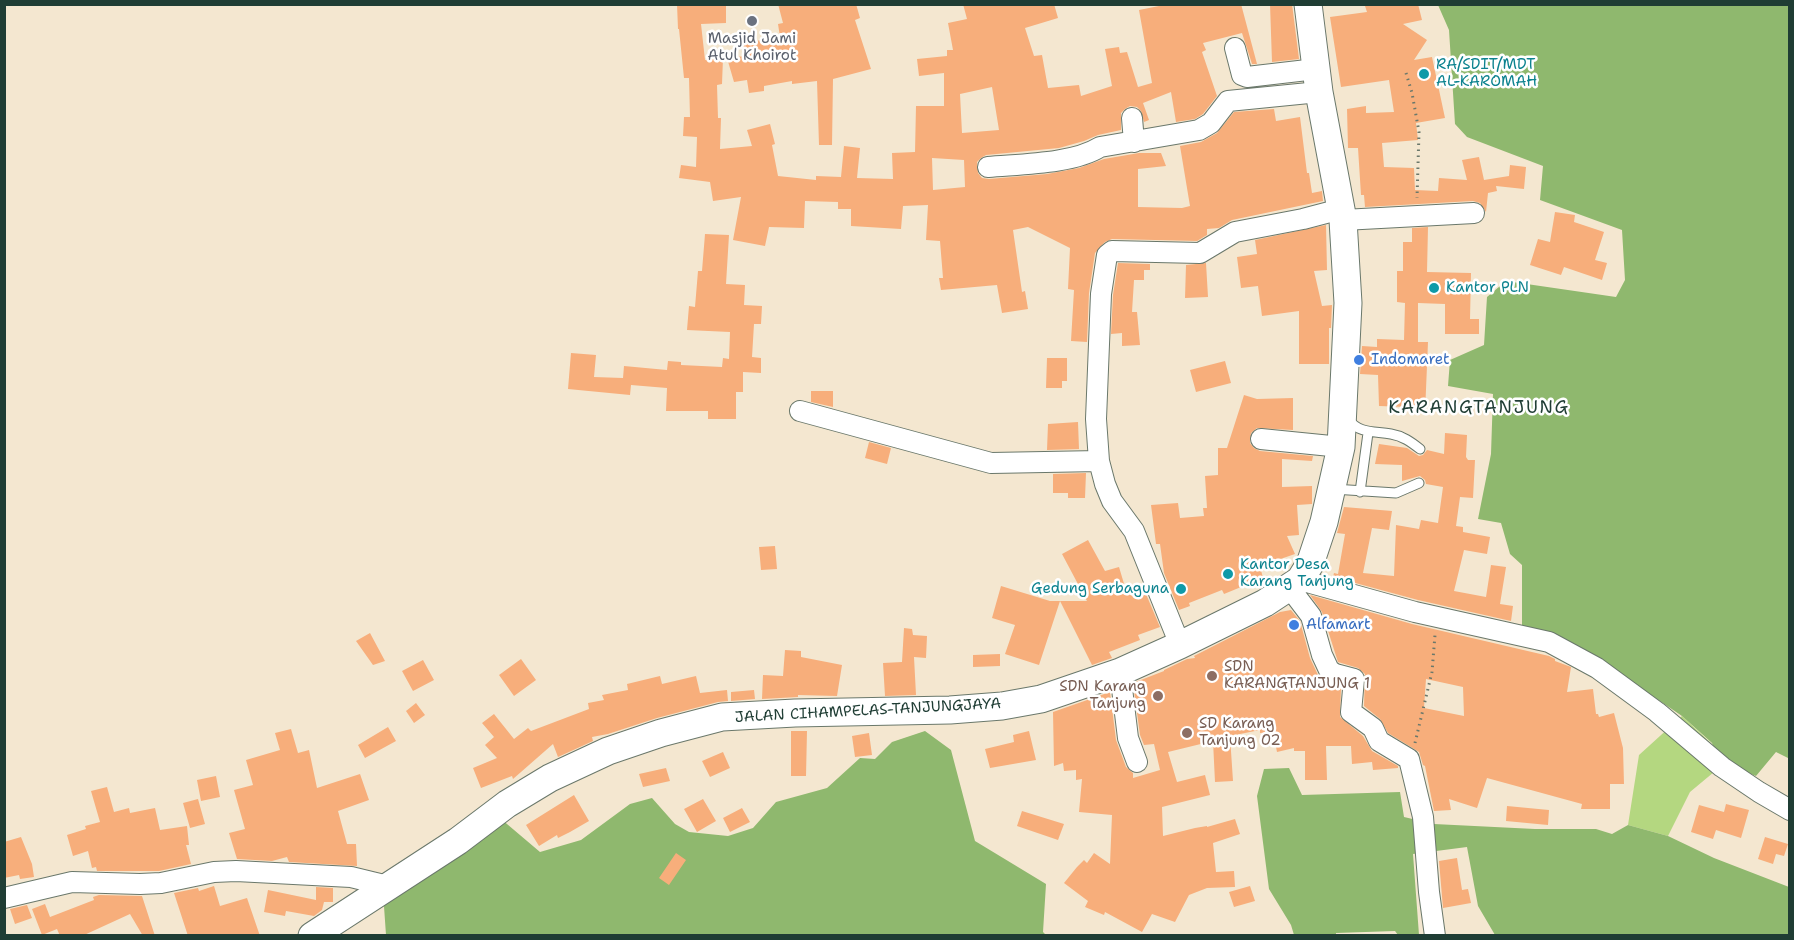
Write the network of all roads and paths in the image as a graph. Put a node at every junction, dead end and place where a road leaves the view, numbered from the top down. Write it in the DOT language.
graph roads {
  1 [pos="1308,4"];
  2 [pos="1235,48"];
  3 [pos="1406,73"];
  4 [pos="1318,81"];
  5 [pos="1132,118"];
  6 [pos="1134,142"];
  7 [pos="987,167"];
  8 [pos="1474,213"];
  9 [pos="1342,214"];
  10 [pos="1417,215"];
  11 [pos="800,411"];
  12 [pos="1342,412"];
  13 [pos="1368,433"];
  14 [pos="1261,439"];
  15 [pos="1341,447"];
  16 [pos="1420,449"];
  17 [pos="1099,461"];
  18 [pos="1419,483"];
  19 [pos="1332,489"];
  20 [pos="1360,492"];
  21 [pos="1295,583"];
  22 [pos="1438,617"];
  23 [pos="1180,645"];
  24 [pos="1120,672"];
  25 [pos="1409,759"];
  26 [pos="1137,762"];
  27 [pos="1790,810"];
  28 [pos="388,886"];
  29 [pos="4,898"];
  30 [pos="312,936"];
  31 [pos="1435,936"];
  1 -- 4 [label="main road, JALAN CIHAMPELAS-TANJUNGJAYA"];
  2 -- 4 [label="street"];
  3 -- 10 [label="path"];
  4 -- 6 [label="street"];
  4 -- 9 [label="main road, JALAN CIHAMPELAS-TANJUNGJAYA"];
  5 -- 6 [label="street"];
  6 -- 7 [label="street"];
  8 -- 10 [label="street"];
  9 -- 10 [label="street"];
  9 -- 12 [label="main road, JALAN CIHAMPELAS-TANJUNGJAYA"];
  9 -- 17 [label="street"];
  11 -- 17 [label="street"];
  12 -- 13 [label="lane"];
  12 -- 15 [label="main road, JALAN CIHAMPELAS-TANJUNGJAYA"];
  13 -- 16 [label="lane"];
  13 -- 20 [label="lane"];
  14 -- 15 [label="street"];
  15 -- 19 [label="main road, JALAN CIHAMPELAS-TANJUNGJAYA"];
  17 -- 23 [label="street"];
  18 -- 20 [label="lane"];
  19 -- 20 [label="lane"];
  19 -- 21 [label="main road, JALAN CIHAMPELAS-TANJUNGJAYA"];
  21 -- 22 [label="street"];
  21 -- 23 [label="main road, JALAN CIHAMPELAS-TANJUNGJAYA"];
  21 -- 25 [label="street"];
  22 -- 25 [label="path"];
  22 -- 27 [label="street"];
  23 -- 24 [label="main road, JALAN CIHAMPELAS-TANJUNGJAYA"];
  24 -- 26 [label="street"];
  24 -- 28 [label="main road, JALAN CIHAMPELAS-TANJUNGJAYA"];
  25 -- 31 [label="street"];
  28 -- 29 [label="street"];
  28 -- 30 [label="main road, JALAN CIHAMPELAS-TANJUNGJAYA"];
}
